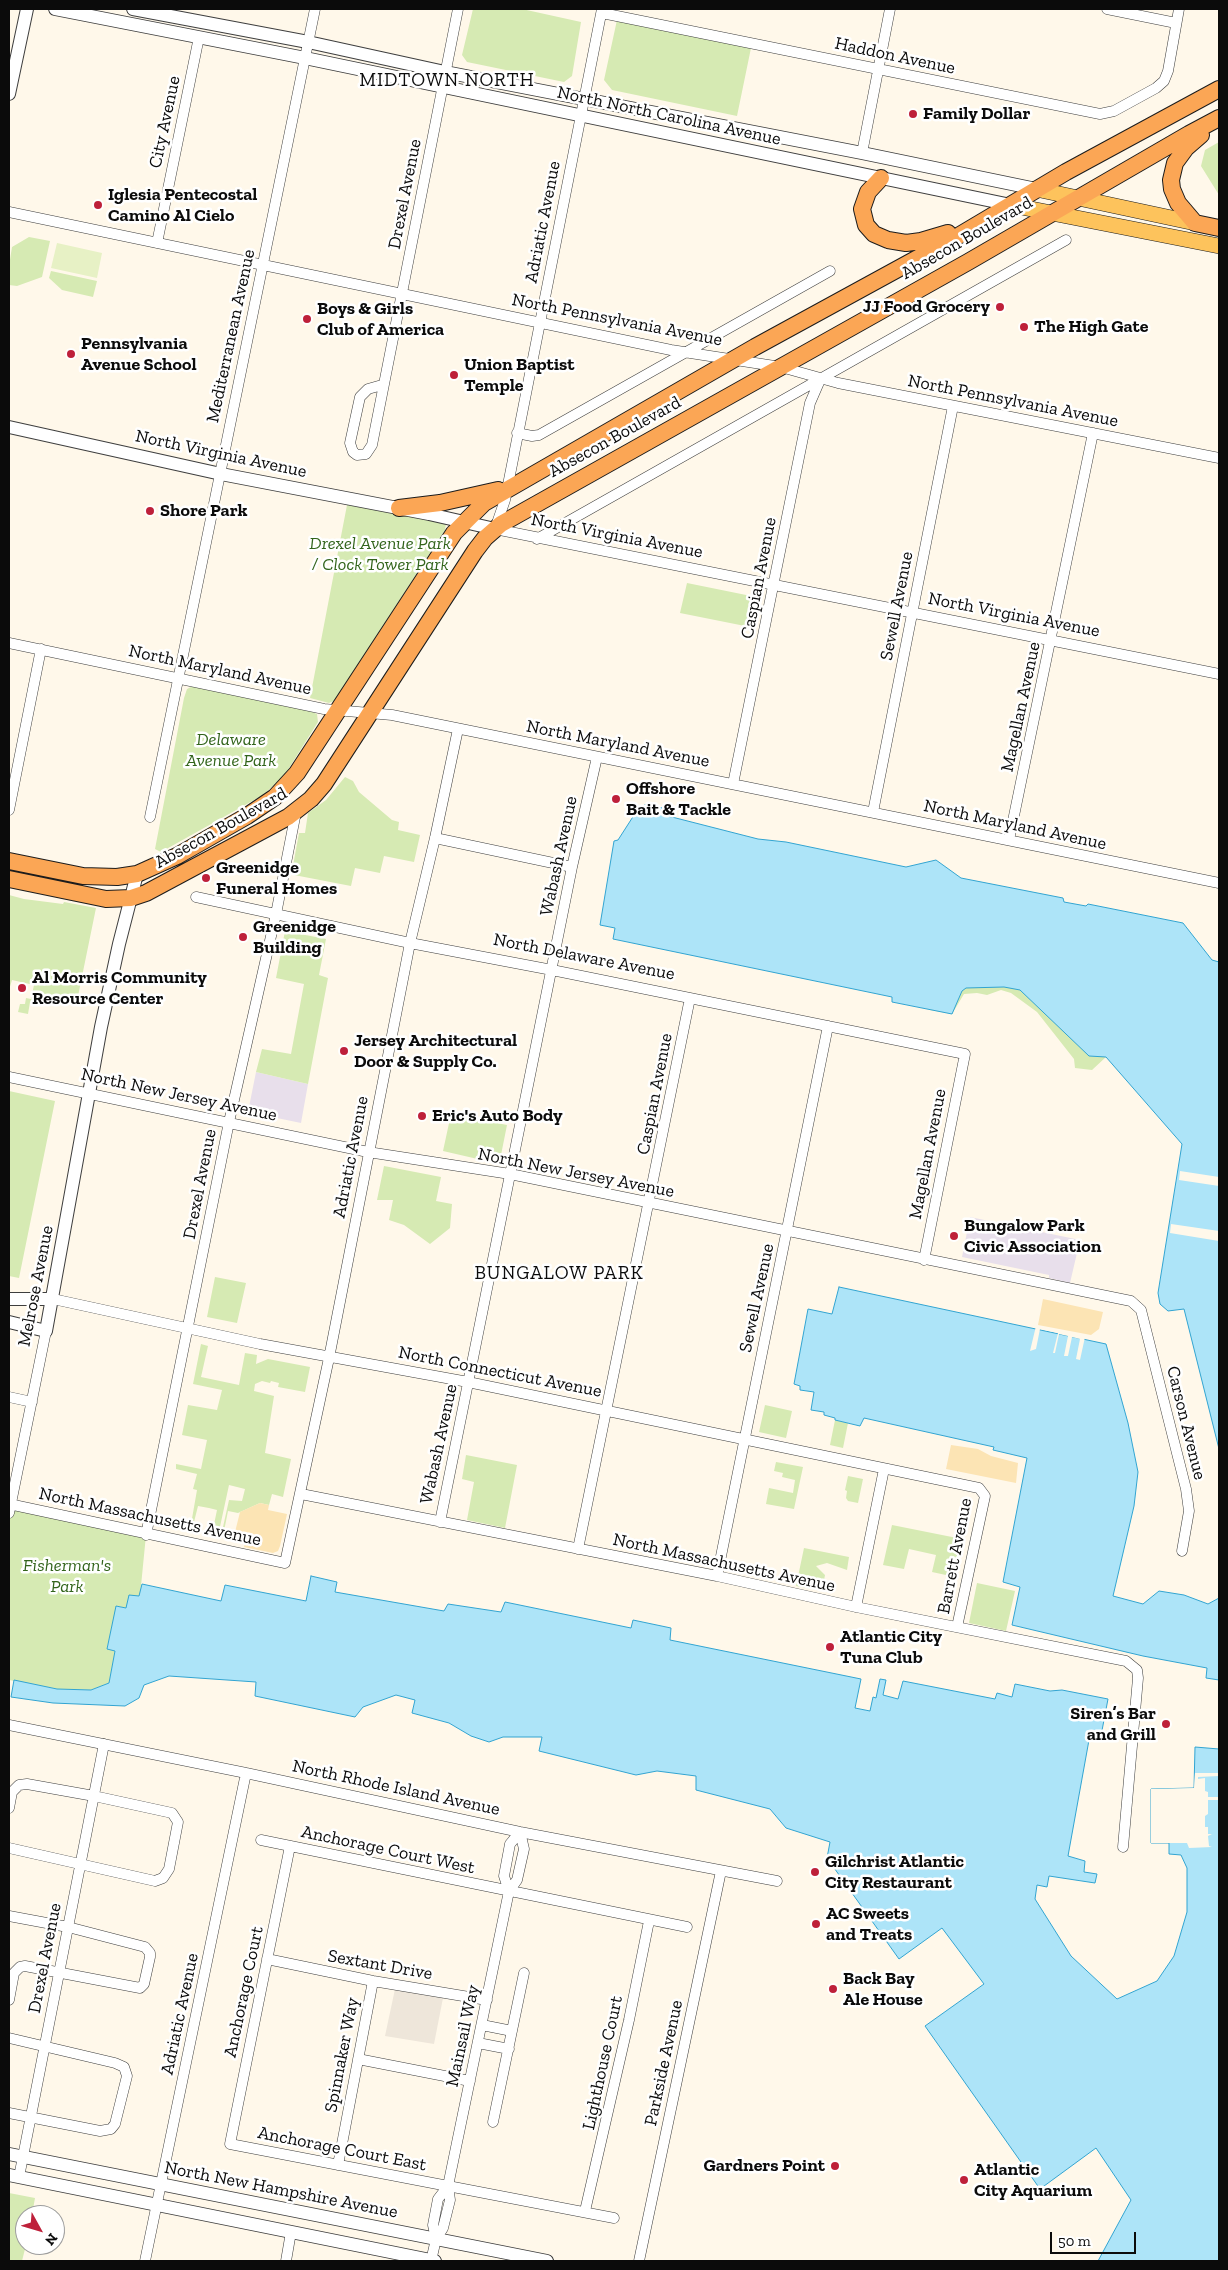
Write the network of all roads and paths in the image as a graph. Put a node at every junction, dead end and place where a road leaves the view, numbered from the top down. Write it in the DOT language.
graph roads {
  1 [pos="27,9"];
  2 [pos="56,9"];
  3 [pos="133,9"];
  4 [pos="315,9"];
  5 [pos="458,9"];
  6 [pos="890,9"];
  7 [pos="1107,9"];
  8 [pos="1179,9"];
  9 [pos="602,11"];
  10 [pos="1176,23"];
  11 [pos="199,37"];
  12 [pos="308,42"];
  13 [pos="305,58"];
  14 [pos="878,69"];
  15 [pos="445,72"];
  16 [pos="443,88"];
  17 [pos="1219,89"];
  18 [pos="9,94"];
  19 [pos="584,99"];
  20 [pos="580,115"];
  21 [pos="1219,120"];
  22 [pos="862,153"];
  23 [pos="881,178"];
  24 [pos="1036,189"];
  25 [pos="1075,198"];
  26 [pos="1011,205"];
  27 [pos="9,212"];
  28 [pos="1051,212"];
  29 [pos="1195,223"];
  30 [pos="979,224"];
  31 [pos="1219,228"];
  32 [pos="1066,240"];
  33 [pos="157,243"];
  34 [pos="1219,246"];
  35 [pos="263,264"];
  36 [pos="830,271"];
  37 [pos="402,293"];
  38 [pos="539,323"];
  39 [pos="684,352"];
  40 [pos="735,358"];
  41 [pos="781,367"];
  42 [pos="820,379"];
  43 [pos="382,385"];
  44 [pos="953,406"];
  45 [pos="9,427"];
  46 [pos="517,433"];
  47 [pos="1093,433"];
  48 [pos="1219,458"];
  49 [pos="220,474"];
  50 [pos="507,488"];
  51 [pos="399,508"];
  52 [pos="464,522"];
  53 [pos="495,529"];
  54 [pos="537,539"];
  55 [pos="774,586"];
  56 [pos="913,612"];
  57 [pos="1051,640"];
  58 [pos="9,643"];
  59 [pos="41,649"];
  60 [pos="1219,674"];
  61 [pos="179,678"];
  62 [pos="338,710"];
  63 [pos="370,713"];
  64 [pos="458,729"];
  65 [pos="597,757"];
  66 [pos="733,784"];
  67 [pos="9,810"];
  68 [pos="296,812"];
  69 [pos="873,812"];
  70 [pos="150,817"];
  71 [pos="435,838"];
  72 [pos="1009,840"];
  73 [pos="9,861"];
  74 [pos="572,867"];
  75 [pos="138,874"];
  76 [pos="9,879"];
  77 [pos="1219,883"];
  78 [pos="196,897"];
  79 [pos="131,898"];
  80 [pos="276,914"];
  81 [pos="410,943"];
  82 [pos="552,970"];
  83 [pos="690,998"];
  84 [pos="828,1026"];
  85 [pos="965,1054"];
  86 [pos="9,1077"];
  87 [pos="89,1093"];
  88 [pos="229,1122"];
  89 [pos="368,1152"];
  90 [pos="510,1174"];
  91 [pos="650,1203"];
  92 [pos="787,1232"];
  93 [pos="924,1260"];
  94 [pos="9,1299"];
  95 [pos="52,1299"];
  96 [pos="1137,1304"];
  97 [pos="9,1322"];
  98 [pos="187,1328"];
  99 [pos="46,1330"];
  100 [pos="329,1358"];
  101 [pos="468,1382"];
  102 [pos="9,1397"];
  103 [pos="32,1402"];
  104 [pos="607,1410"];
  105 [pos="745,1439"];
  106 [pos="884,1469"];
  107 [pos="983,1491"];
  108 [pos="301,1494"];
  109 [pos="9,1507"];
  110 [pos="440,1522"];
  111 [pos="146,1535"];
  112 [pos="578,1549"];
  113 [pos="1182,1551"];
  114 [pos="285,1563"];
  115 [pos="717,1576"];
  116 [pos="856,1607"];
  117 [pos="957,1627"];
  118 [pos="9,1725"];
  119 [pos="104,1744"];
  120 [pos="246,1773"];
  121 [pos="94,1796"];
  122 [pos="9,1808"];
  123 [pos="520,1832"];
  124 [pos="261,1840"];
  125 [pos="290,1846"];
  126 [pos="1123,1846"];
  127 [pos="9,1848"];
  128 [pos="80,1864"];
  129 [pos="721,1871"];
  130 [pos="778,1881"];
  131 [pos="509,1891"];
  132 [pos="9,1916"];
  133 [pos="649,1920"];
  134 [pos="68,1927"];
  135 [pos="687,1927"];
  136 [pos="267,1959"];
  137 [pos="59,1972"];
  138 [pos="524,1973"];
  139 [pos="373,1981"];
  140 [pos="9,2000"];
  141 [pos="487,2000"];
  142 [pos="482,2025"];
  143 [pos="512,2031"];
  144 [pos="9,2038"];
  145 [pos="478,2043"];
  146 [pos="44,2047"];
  147 [pos="509,2049"];
  148 [pos="358,2059"];
  149 [pos="470,2081"];
  150 [pos="9,2112"];
  151 [pos="31,2117"];
  152 [pos="493,2122"];
  153 [pos="230,2144"];
  154 [pos="9,2154"];
  155 [pos="23,2157"];
  156 [pos="338,2165"];
  157 [pos="14,2176"];
  158 [pos="162,2184"];
  159 [pos="448,2186"];
  160 [pos="157,2205"];
  161 [pos="585,2212"];
  162 [pos="614,2218"];
  163 [pos="291,2232"];
  164 [pos="436,2239"];
  165 [pos="145,2261"];
  166 [pos="286,2261"];
  167 [pos="433,2261"];
  168 [pos="547,2261"];
  169 [pos="639,2261"];
  1 -- 18 [label="street"];
  2 -- 11 [label="street, North North Carolina Avenue"];
  3 -- 12 [label="street, North North Carolina Avenue"];
  4 -- 12 [label="street, Mediterranean Avenue"];
  5 -- 15 [label="street, Drexel Avenue"];
  6 -- 14 [label="street"];
  7 -- 10 [label="street"];
  8 -- 10 [label="street"];
  9 -- 14 [label="street, Haddon Avenue"];
  9 -- 19 [label="street, Adriatic Avenue"];
  10 -- 14 [label="street, Haddon Avenue"];
  11 -- 13 [label="street, North North Carolina Avenue"];
  11 -- 33 [label="street, City Avenue"];
  12 -- 13 [label="street, Mediterranean Avenue"];
  12 -- 15 [label="street, North North Carolina Avenue"];
  13 -- 16 [label="street, North North Carolina Avenue"];
  13 -- 35 [label="street, Mediterranean Avenue"];
  14 -- 22 [label="street"];
  15 -- 16 [label="street, Drexel Avenue"];
  15 -- 19 [label="street, North North Carolina Avenue"];
  16 -- 20 [label="street, North North Carolina Avenue"];
  16 -- 37 [label="street, Drexel Avenue"];
  17 -- 24 [label="highway, Absecon Boulevard"];
  19 -- 20 [label="street, Adriatic Avenue"];
  19 -- 22 [label="street, North North Carolina Avenue"];
  20 -- 23 [label="street, North North Carolina Avenue"];
  20 -- 38 [label="street, Adriatic Avenue"];
  21 -- 25 [label="highway, Absecon Boulevard"];
  21 -- 29 [label="highway"];
  22 -- 24 [label="street, North North Carolina Avenue"];
  23 -- 26 [label="street, North North Carolina Avenue"];
  23 -- 30 [label="highway"];
  24 -- 25 [label="main road"];
  24 -- 26 [label="highway, Absecon Boulevard"];
  25 -- 28 [label="highway, Absecon Boulevard"];
  25 -- 29 [label="main road"];
  26 -- 28 [label="main road"];
  26 -- 30 [label="highway, Absecon Boulevard"];
  27 -- 33 [label="street, North Pennsylvania Avenue"];
  28 -- 34 [label="main road"];
  28 -- 41 [label="highway, Absecon Boulevard"];
  29 -- 31 [label="highway"];
  30 -- 40 [label="highway, Absecon Boulevard"];
  32 -- 42 [label="street"];
  33 -- 35 [label="street, North Pennsylvania Avenue"];
  35 -- 37 [label="street, North Pennsylvania Avenue"];
  35 -- 49 [label="street, Mediterranean Avenue"];
  36 -- 39 [label="street"];
  37 -- 38 [label="street, North Pennsylvania Avenue"];
  37 -- 43 [label="street, Drexel Avenue"];
  38 -- 39 [label="street, North Pennsylvania Avenue"];
  38 -- 46 [label="street, Adriatic Avenue"];
  39 -- 40 [label="street, North Pennsylvania Avenue"];
  39 -- 46 [label="street"];
  40 -- 41 [label="street, North Pennsylvania Avenue"];
  40 -- 50 [label="highway, Absecon Boulevard"];
  41 -- 42 [label="street, North Pennsylvania Avenue"];
  41 -- 53 [label="highway, Absecon Boulevard"];
  42 -- 44 [label="street, North Pennsylvania Avenue"];
  42 -- 54 [label="street"];
  42 -- 55 [label="street, Caspian Avenue"];
  43 -- 43 [label="street, Drexel Avenue"];
  44 -- 47 [label="street, North Pennsylvania Avenue"];
  44 -- 56 [label="street, Sewell Avenue"];
  45 -- 49 [label="street, North Virginia Avenue"];
  46 -- 50 [label="street, Adriatic Avenue"];
  47 -- 48 [label="street, North Pennsylvania Avenue"];
  47 -- 57 [label="street, Magellan Avenue"];
  49 -- 51 [label="street, North Virginia Avenue"];
  49 -- 61 [label="street, Mediterranean Avenue"];
  50 -- 51 [label="highway"];
  50 -- 52 [label="highway, Absecon Boulevard"];
  50 -- 53 [label="street, Adriatic Avenue"];
  51 -- 52 [label="street, North Virginia Avenue"];
  52 -- 53 [label="street, North Virginia Avenue"];
  52 -- 62 [label="highway, Absecon Boulevard"];
  53 -- 54 [label="street, North Virginia Avenue"];
  53 -- 63 [label="highway, Absecon Boulevard"];
  54 -- 55 [label="street, North Virginia Avenue"];
  55 -- 56 [label="street, North Virginia Avenue"];
  55 -- 66 [label="street, Caspian Avenue"];
  56 -- 57 [label="street, North Virginia Avenue"];
  56 -- 69 [label="street, Sewell Avenue"];
  57 -- 60 [label="street, North Virginia Avenue"];
  57 -- 72 [label="street, Magellan Avenue"];
  58 -- 59 [label="street, North Maryland Avenue"];
  59 -- 61 [label="street, North Maryland Avenue"];
  59 -- 67 [label="street"];
  61 -- 62 [label="street, North Maryland Avenue"];
  61 -- 70 [label="street, Mediterranean Avenue"];
  62 -- 63 [label="street, North Maryland Avenue"];
  62 -- 75 [label="highway, Absecon Boulevard"];
  63 -- 64 [label="street, North Maryland Avenue"];
  63 -- 68 [label="highway, Absecon Boulevard"];
  64 -- 65 [label="street, North Maryland Avenue"];
  64 -- 71 [label="street, Adriatic Avenue"];
  65 -- 66 [label="street, North Maryland Avenue"];
  65 -- 74 [label="street, Wabash Avenue"];
  66 -- 69 [label="street, North Maryland Avenue"];
  68 -- 79 [label="highway, Absecon Boulevard"];
  68 -- 80 [label="street, Drexel Avenue"];
  69 -- 72 [label="street, North Maryland Avenue"];
  71 -- 74 [label="street"];
  71 -- 81 [label="street, Adriatic Avenue"];
  72 -- 77 [label="street, North Maryland Avenue"];
  73 -- 75 [label="highway"];
  74 -- 82 [label="street, Wabash Avenue"];
  75 -- 79 [label="street"];
  76 -- 79 [label="highway"];
  78 -- 80 [label="street, North Delaware Avenue"];
  79 -- 87 [label="street"];
  80 -- 81 [label="street, North Delaware Avenue"];
  80 -- 88 [label="street, Drexel Avenue"];
  81 -- 82 [label="street, North Delaware Avenue"];
  81 -- 89 [label="street, Adriatic Avenue"];
  82 -- 83 [label="street, North Delaware Avenue"];
  82 -- 90 [label="street, Wabash Avenue"];
  83 -- 84 [label="street, North Delaware Avenue"];
  83 -- 91 [label="street, Caspian Avenue"];
  84 -- 85 [label="street, North Delaware Avenue"];
  84 -- 92 [label="street, Sewell Avenue"];
  85 -- 93 [label="street, Magellan Avenue"];
  86 -- 87 [label="street, North New Jersey Avenue"];
  87 -- 88 [label="street, North New Jersey Avenue"];
  87 -- 95 [label="street, Melrose Avenue"];
  88 -- 89 [label="street, North New Jersey Avenue"];
  88 -- 98 [label="street, Drexel Avenue"];
  89 -- 90 [label="street, North New Jersey Avenue"];
  89 -- 100 [label="street, Adriatic Avenue"];
  90 -- 91 [label="street, North New Jersey Avenue"];
  90 -- 101 [label="street, Wabash Avenue"];
  91 -- 92 [label="street, North New Jersey Avenue"];
  91 -- 104 [label="street, Caspian Avenue"];
  92 -- 93 [label="street, North New Jersey Avenue"];
  92 -- 105 [label="street, Sewell Avenue"];
  93 -- 96 [label="street, North New Jersey Avenue"];
  94 -- 95 [label="street, North Connecticut Avenue"];
  95 -- 98 [label="street, North Connecticut Avenue"];
  95 -- 99 [label="street, Melrose Avenue"];
  96 -- 113 [label="street, Carson Avenue"];
  97 -- 99 [label="street"];
  98 -- 100 [label="street, North Connecticut Avenue"];
  98 -- 111 [label="street, Drexel Avenue"];
  99 -- 103 [label="street, Melrose Avenue"];
  100 -- 101 [label="street, North Connecticut Avenue"];
  100 -- 108 [label="street, Adriatic Avenue"];
  101 -- 104 [label="street, North Connecticut Avenue"];
  101 -- 110 [label="street, Wabash Avenue"];
  102 -- 103 [label="street"];
  103 -- 109 [label="street, Melrose Avenue"];
  104 -- 105 [label="street, North Connecticut Avenue"];
  104 -- 112 [label="street, Caspian Avenue"];
  105 -- 106 [label="street, North Connecticut Avenue"];
  105 -- 115 [label="street, Sewell Avenue"];
  106 -- 107 [label="street, North Connecticut Avenue"];
  106 -- 116 [label="street"];
  107 -- 117 [label="street, Barrett Avenue"];
  108 -- 110 [label="street, North Massachusetts Avenue"];
  108 -- 114 [label="street, Adriatic Avenue"];
  109 -- 111 [label="street, North Massachusetts Avenue"];
  110 -- 112 [label="street, North Massachusetts Avenue"];
  111 -- 114 [label="street, North Massachusetts Avenue"];
  112 -- 115 [label="street, North Massachusetts Avenue"];
  115 -- 116 [label="street, North Massachusetts Avenue"];
  116 -- 117 [label="street, North Massachusetts Avenue"];
  117 -- 126 [label="street, North Massachusetts Avenue"];
  118 -- 119 [label="street, North Rhode Island Avenue"];
  119 -- 120 [label="street, North Rhode Island Avenue"];
  119 -- 121 [label="street, Drexel Avenue"];
  120 -- 123 [label="street, North Rhode Island Avenue"];
  120 -- 158 [label="street, Adriatic Avenue"];
  121 -- 122 [label="street"];
  121 -- 128 [label="street, Drexel Avenue"];
  121 -- 128 [label="street"];
  123 -- 129 [label="street, North Rhode Island Avenue"];
  123 -- 131 [label="street, Mainsail Way"];
  123 -- 131 [label="street, Mainsail Way"];
  124 -- 125 [label="street, Anchorage Court West"];
  125 -- 131 [label="street, Anchorage Court West"];
  125 -- 136 [label="street, Anchorage Court"];
  127 -- 128 [label="street"];
  128 -- 134 [label="street, Drexel Avenue"];
  129 -- 130 [label="street, North Rhode Island Avenue"];
  129 -- 169 [label="street, Parkside Avenue"];
  131 -- 133 [label="street, Anchorage Court West"];
  131 -- 141 [label="street, Mainsail Way"];
  132 -- 134 [label="street"];
  133 -- 135 [label="street, Anchorage Court West"];
  133 -- 161 [label="street, Lighthouse Court"];
  134 -- 137 [label="street, Drexel Avenue"];
  134 -- 137 [label="street"];
  136 -- 139 [label="street, Sextant Drive"];
  136 -- 153 [label="street, Anchorage Court"];
  137 -- 140 [label="street"];
  137 -- 146 [label="street, Drexel Avenue"];
  138 -- 143 [label="street"];
  139 -- 141 [label="street, Sextant Drive"];
  139 -- 148 [label="street, Spinnaker Way"];
  141 -- 142 [label="street, Mainsail Way"];
  142 -- 143 [label="street"];
  142 -- 145 [label="street, Mainsail Way"];
  143 -- 147 [label="street"];
  144 -- 146 [label="street"];
  145 -- 147 [label="street"];
  145 -- 149 [label="street, Mainsail Way"];
  146 -- 151 [label="street, Drexel Avenue"];
  146 -- 151 [label="street"];
  147 -- 152 [label="street"];
  148 -- 149 [label="street"];
  148 -- 156 [label="street, Spinnaker Way"];
  149 -- 159 [label="street, Mainsail Way"];
  150 -- 151 [label="street"];
  151 -- 155 [label="street, Drexel Avenue"];
  153 -- 156 [label="street, Anchorage Court East"];
  154 -- 155 [label="street, North New Hampshire Avenue"];
  155 -- 157 [label="street, Drexel Avenue"];
  155 -- 158 [label="street, North New Hampshire Avenue"];
  156 -- 159 [label="street, Anchorage Court East"];
  157 -- 160 [label="street"];
  158 -- 160 [label="street, Adriatic Avenue"];
  158 -- 164 [label="street, North New Hampshire Avenue"];
  159 -- 161 [label="street, Anchorage Court East"];
  159 -- 164 [label="street, Mainsail Way"];
  160 -- 163 [label="street"];
  160 -- 165 [label="street, Adriatic Avenue"];
  161 -- 162 [label="street, Anchorage Court East"];
  163 -- 166 [label="street"];
  163 -- 167 [label="street"];
  164 -- 167 [label="street, Mainsail Way"];
  164 -- 168 [label="street, North New Hampshire Avenue"];
}
